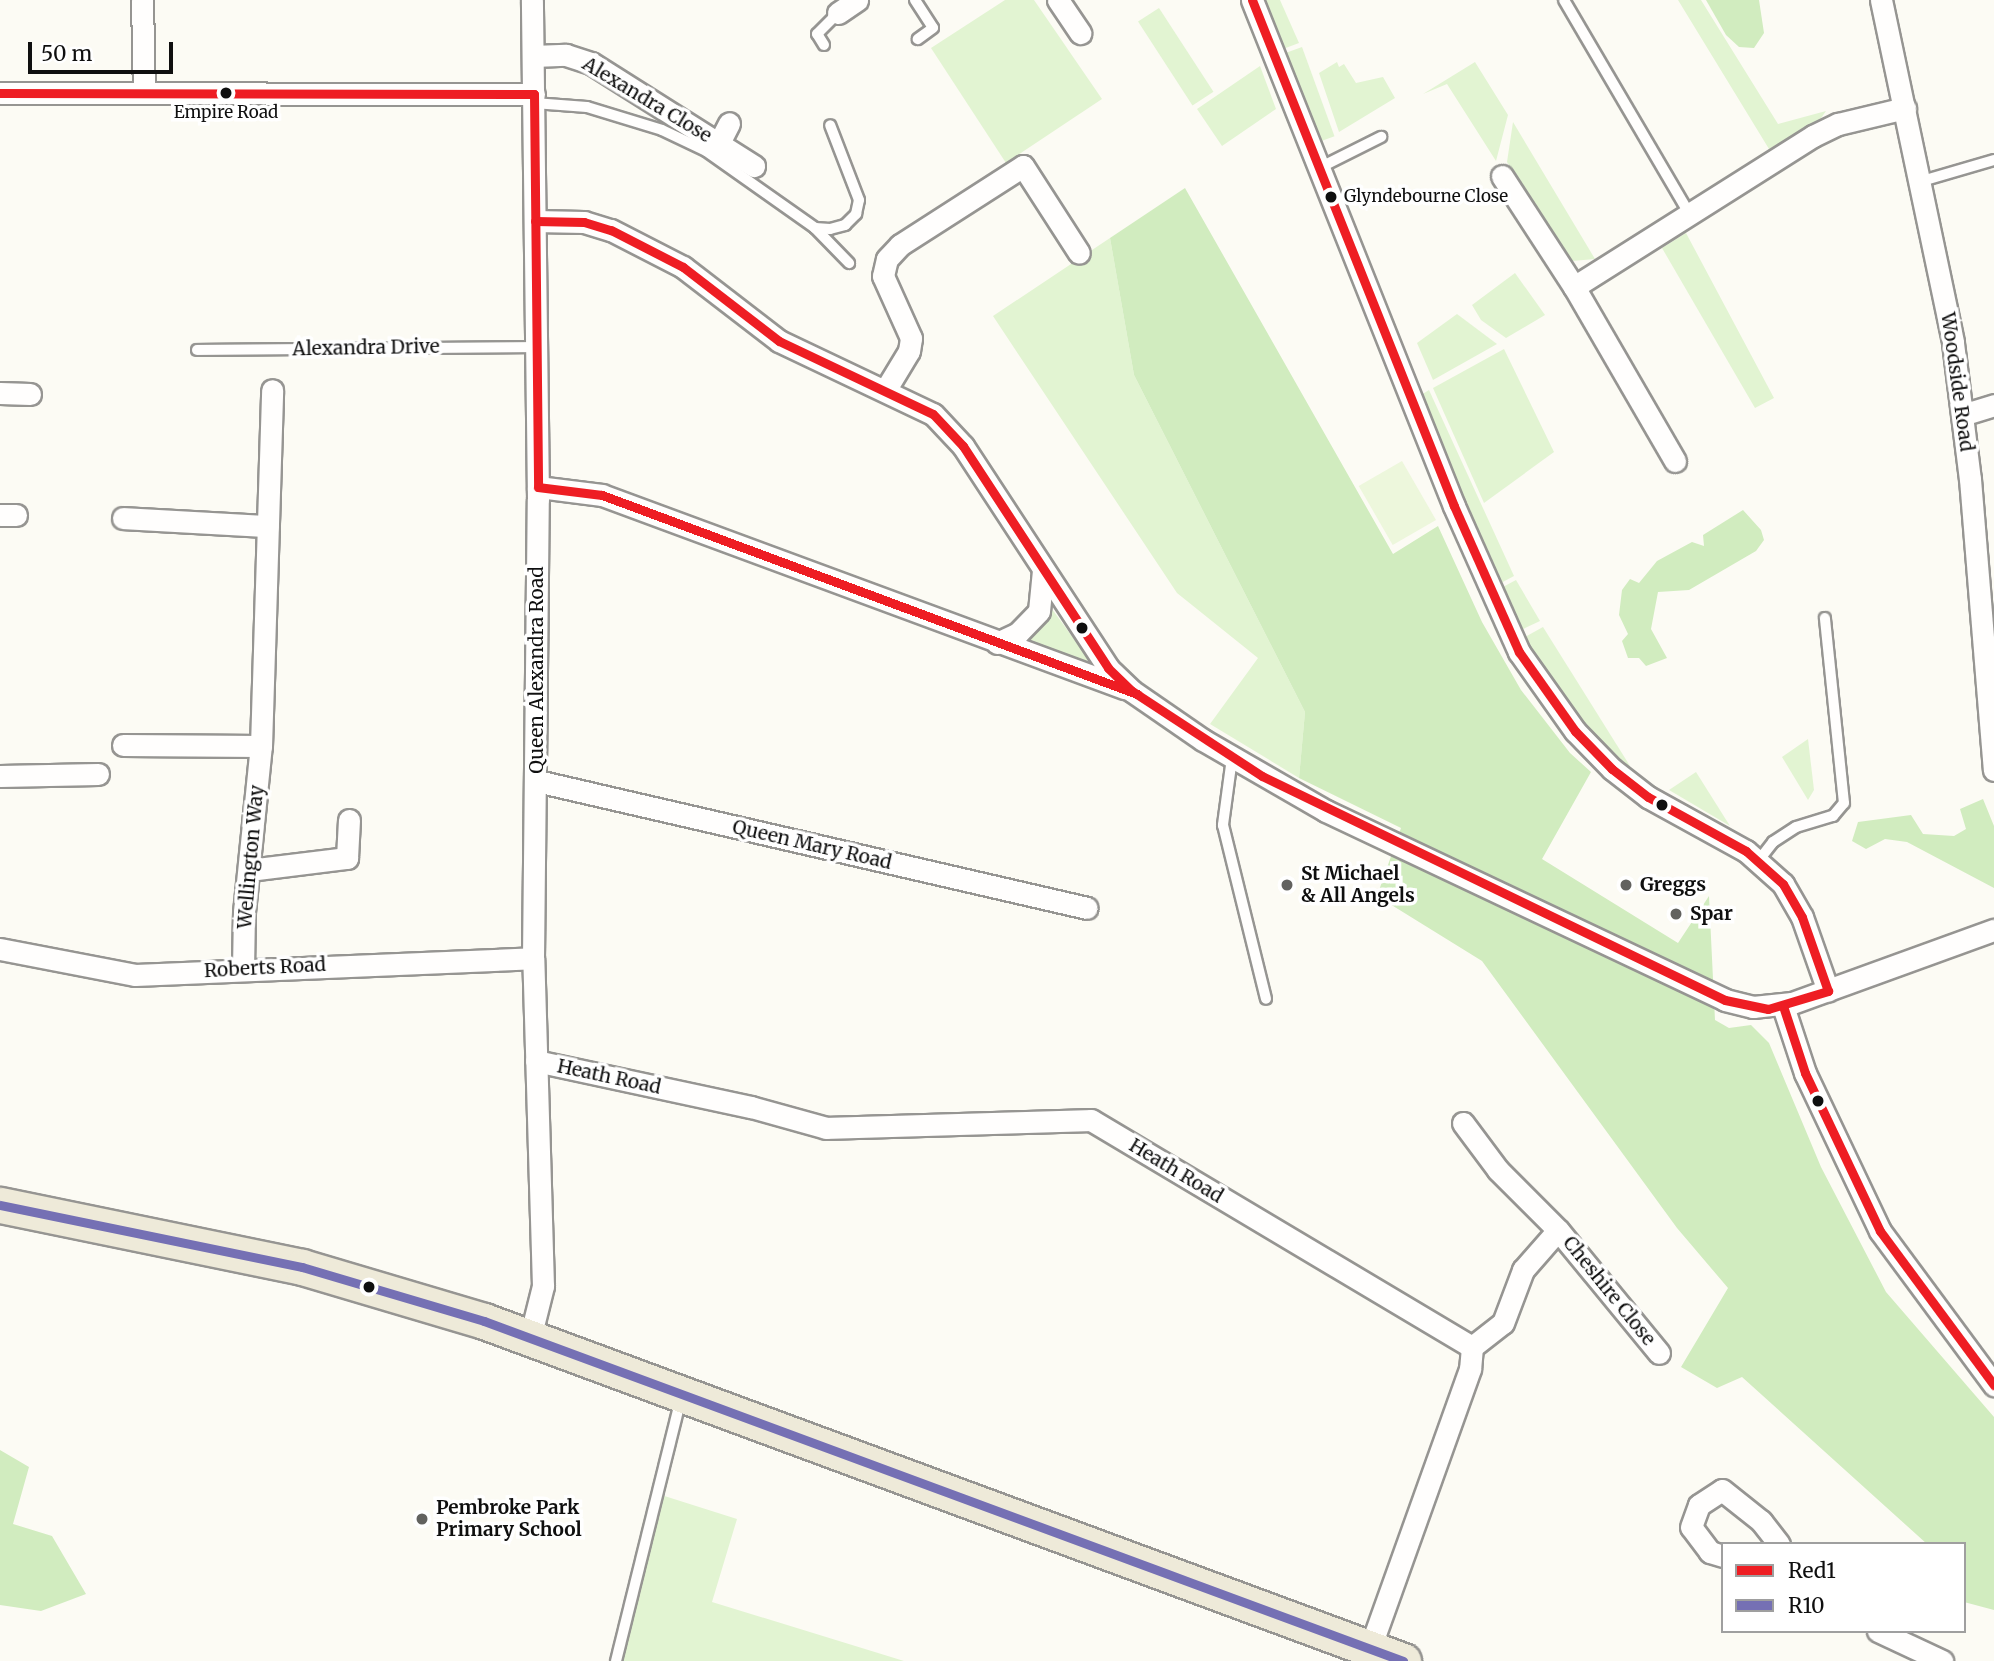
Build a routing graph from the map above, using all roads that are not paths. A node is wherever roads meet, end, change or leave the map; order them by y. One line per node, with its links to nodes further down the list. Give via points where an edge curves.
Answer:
1 (142, 0): 14 (street)
2 (531, 0): 13 (street, Queen Alexandra Road)
3 (857, 0): 9 (street)
4 (915, 0): 11 (lane, via 933,28)
5 (1058, 0): 10 (street)
6 (1252, 0): 24 (street)
7 (1564, 0): 27 (lane)
8 (1881, 0): 17 (street, Woodside Road)
9 (838, 13): 12 (lane, via 817,34)
10 (1080, 33)
11 (918, 39)
12 (824, 44)
13 (533, 56): 16 (street, Queen Alexandra Road); 21 (street, Alexandra Close, via 566,55 591,62)
14 (144, 92): 15 (street); 16 (street)
15 (0, 93)
16 (534, 98): 28 (street, Queen Alexandra Road); 29 (lane, via 587,107 662,130 727,164)
17 (1905, 108): 26 (street, Woodside Road); 27 (street, via 1838,124 1813,136)
18 (729, 122): 21 (street, Alexandra Close)
19 (831, 125): 29 (lane, via 859,200 856,214 845,225)
20 (1381, 137): 24 (lane)
21 (719, 143): 23 (street, Alexandra Close)
22 (1994, 160): 26 (lane)
23 (754, 166)
24 (1317, 169): 58 (street, via 1454,506 1534,677 1575,731 1621,777)
25 (1502, 176): 32 (street)
26 (1922, 181): 40 (street, Woodside Road)
27 (1689, 213): 32 (street)
28 (535, 221): 33 (street, Queen Alexandra Road); 35 (street, via 584,222 611,230 683,268 779,341)
29 (815, 228): 31 (lane)
30 (1079, 253): 35 (street, via 1023,166 900,245 887,259 883,276 911,338 909,351)
31 (849, 262)
32 (1574, 287): 41 (street)
33 (536, 347): 34 (lane, Alexandra Drive); 42 (street, Queen Alexandra Road)
34 (197, 350)
35 (886, 389): 45 (street, via 947,427)
36 (272, 390): 44 (street, Wellington Way, via 261,420)
37 (0, 393): 38 (street)
38 (30, 394)
39 (1994, 405): 40 (street)
40 (1962, 415): 48 (street, Woodside Road)
41 (1675, 461)
42 (538, 487): 47 (street, via 601,495); 56 (street, Queen Alexandra Road)
43 (123, 519): 44 (street)
44 (268, 526): 51 (street, Wellington Way)
45 (1043, 570): 47 (street, via 1039,611 1017,634); 49 (street, via 1108,668)
46 (1825, 618): 58 (lane, via 1844,803 1833,816 1796,827 1773,842)
47 (997, 643): 49 (street)
48 (1988, 669): 53 (street, Woodside Road)
49 (1132, 691): 52 (street)
50 (123, 745): 51 (street)
51 (261, 746): 59 (street, Wellington Way)
52 (1232, 758): 66 (lane, via 1223,825); 67 (street, via 1326,811 1725,1000 1753,1007)
53 (1994, 770)
54 (0, 776): 55 (street)
55 (86, 780)
56 (537, 781): 60 (street, Queen Mary Road); 63 (street, Queen Alexandra Road)
57 (349, 820): 59 (street, via 346,858)
58 (1759, 860): 65 (street, via 1794,901)
59 (249, 870): 64 (street, Wellington Way)
60 (1087, 908)
61 (1994, 930): 65 (street)
62 (0, 949): 64 (street, Roberts Road, via 135,975)
63 (533, 958): 64 (street, Roberts Road); 68 (street, Queen Alexandra Road)
64 (243, 969)
65 (1828, 991): 67 (street)
66 (1266, 999)
67 (1783, 1006): 75 (street, via 1805,1073 1880,1231)
68 (536, 1061): 72 (street, Queen Alexandra Road, via 543,1286); 73 (street, Heath Road, via 751,1107 826,1128 1091,1120)
69 (1463, 1124): 71 (street, Cheshire Close, via 1498,1170)
70 (0, 1205): 72 (main road, via 302,1267)
71 (1558, 1230): 73 (street, Cheshire Close, via 1523,1270 1503,1323); 74 (street, Cheshire Close)
72 (530, 1338): 76 (main road)
73 (1472, 1347): 80 (street, via 1471,1369)
74 (1659, 1353)
75 (1994, 1385)
76 (683, 1393): 80 (main road); 81 (lane)
77 (1777, 1542): 78 (street, via 1761,1521 1722,1490 1699,1505 1690,1527 1710,1552)
78 (1721, 1555)
79 (1882, 1633): 83 (street)
80 (1370, 1648): 82 (main road)
81 (616, 1661)
82 (1403, 1661)
83 (1942, 1661)

